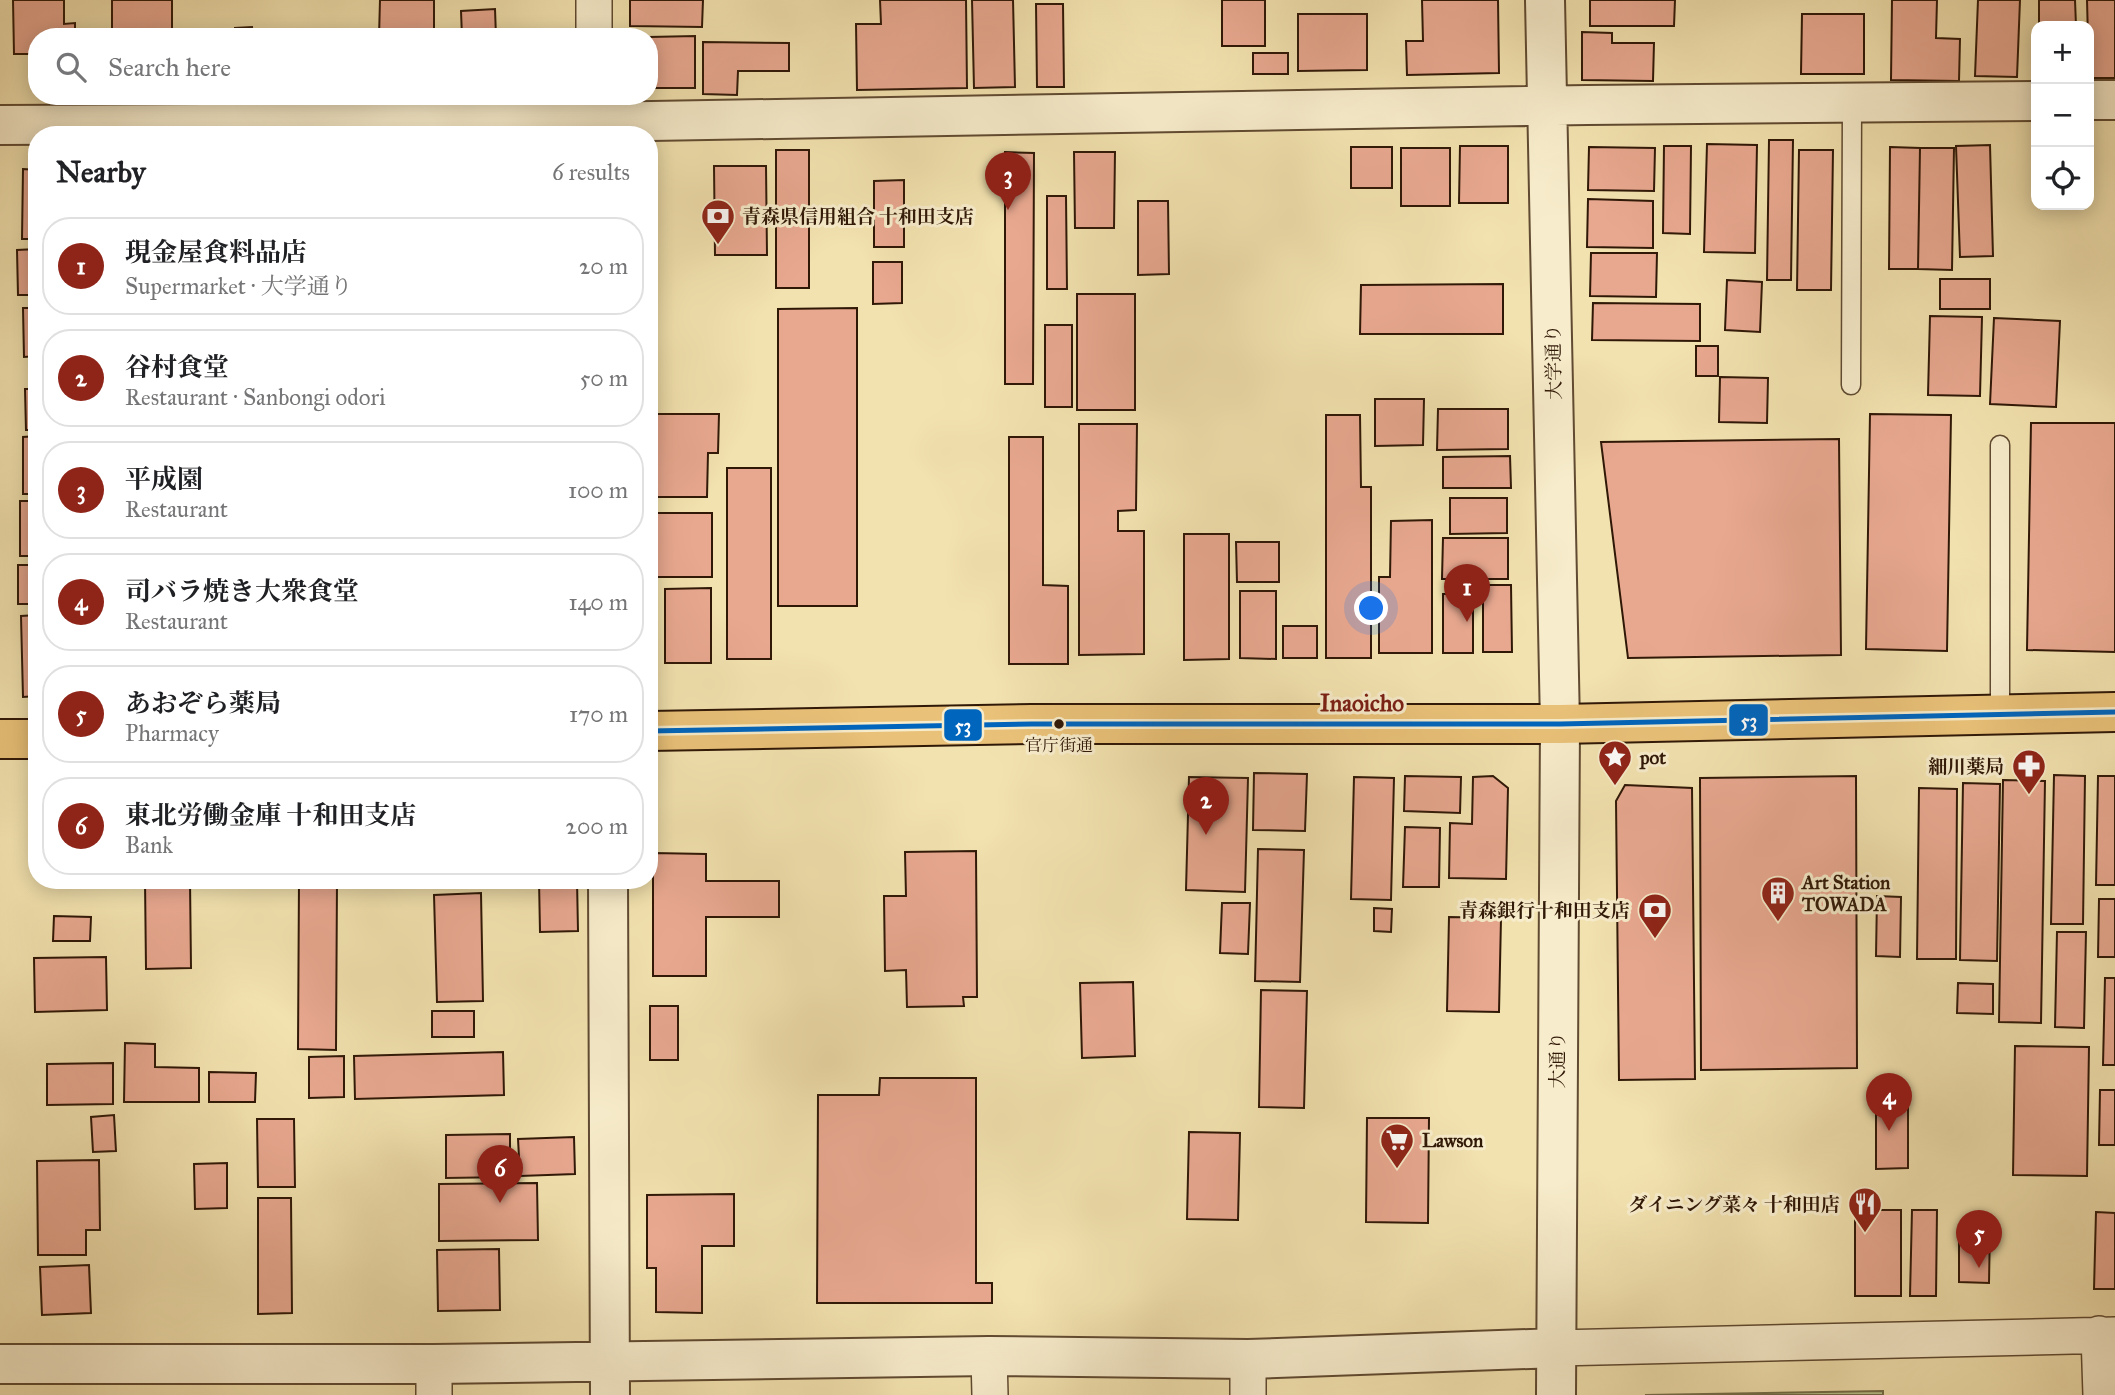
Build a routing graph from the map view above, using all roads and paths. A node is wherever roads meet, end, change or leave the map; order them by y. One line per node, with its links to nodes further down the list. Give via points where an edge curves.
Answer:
1 (594, 0): 3 (street)
2 (1545, 0): 8 (street, 大学通り)
3 (594, 28)
4 (2094, 100): 5 (street)
5 (2115, 100)
6 (2031, 101): 7 (street)
7 (1852, 103): 8 (street); 11 (lane)
8 (1548, 106): 9 (street); 15 (street, 大学通り)
9 (595, 118): 10 (street)
10 (0, 125)
11 (1851, 385)
12 (2000, 445): 14 (lane)
13 (2115, 712): 14 (highway)
14 (2000, 714): 15 (highway)
15 (1560, 724): 16 (highway, via 1032,724); 21 (street, 大通り)
16 (658, 731)
17 (0, 739): 18 (highway)
18 (28, 739)
19 (608, 889): 25 (street)
20 (2107, 1335): 21 (street); 29 (street)
21 (1556, 1348): 24 (street); 28 (street, 大通り)
22 (989, 1356): 24 (street); 25 (street); 27 (street)
23 (0, 1364): 26 (street)
24 (1248, 1377)
25 (610, 1378): 26 (street)
26 (434, 1379)
27 (990, 1395)
28 (1556, 1395)
29 (2101, 1395)

